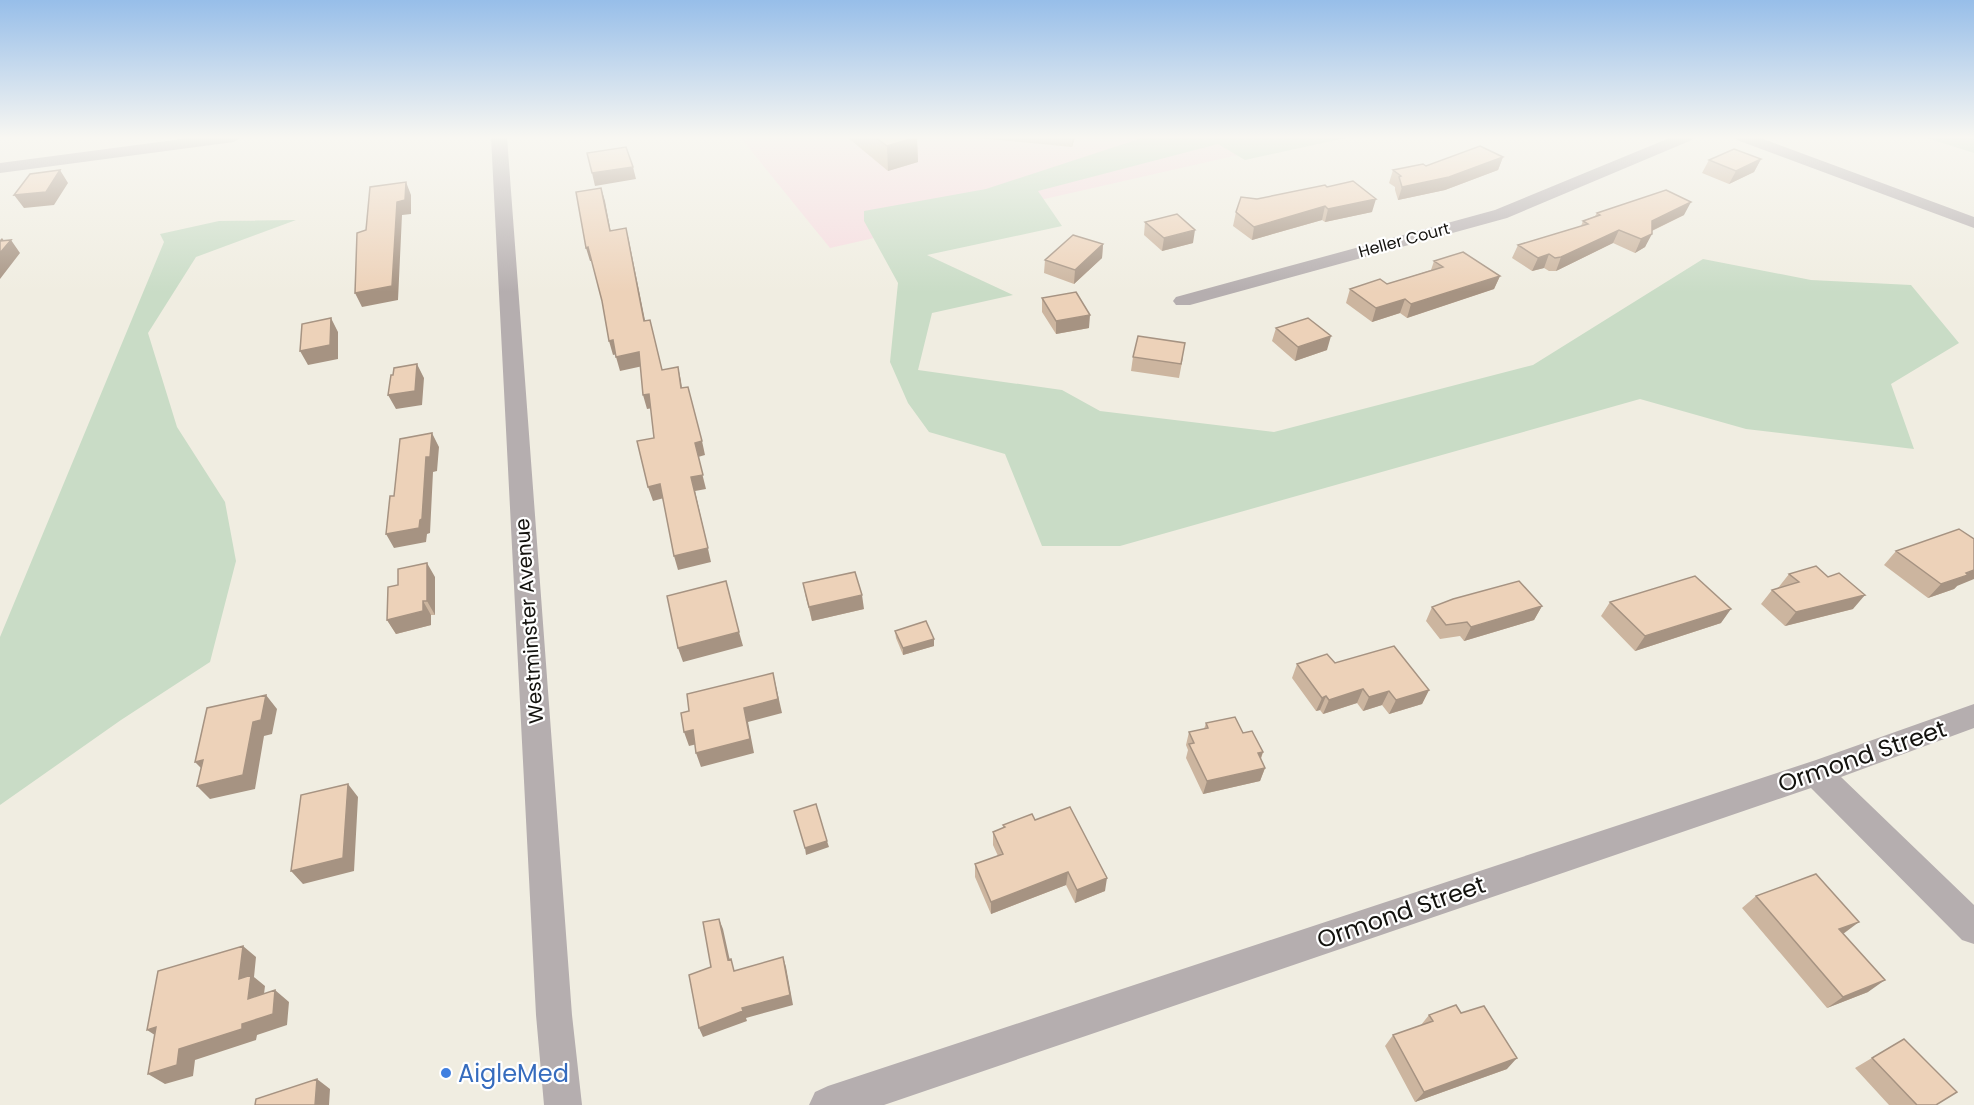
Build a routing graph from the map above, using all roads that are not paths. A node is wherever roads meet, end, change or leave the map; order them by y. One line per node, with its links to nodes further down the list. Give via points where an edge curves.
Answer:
1 (502, 189): 9 (street, Westminster Avenue, via 552,993)
2 (1562, 189): 5 (street, Heller Court, via 1501,214)
3 (1882, 189): 4 (street)
4 (1974, 223)
5 (1183, 301)
6 (1974, 716): 7 (street, Ormond Street)
7 (1816, 773): 8 (street); 10 (street, Ormond Street)
8 (1974, 928)
9 (564, 1105)
10 (828, 1105)

